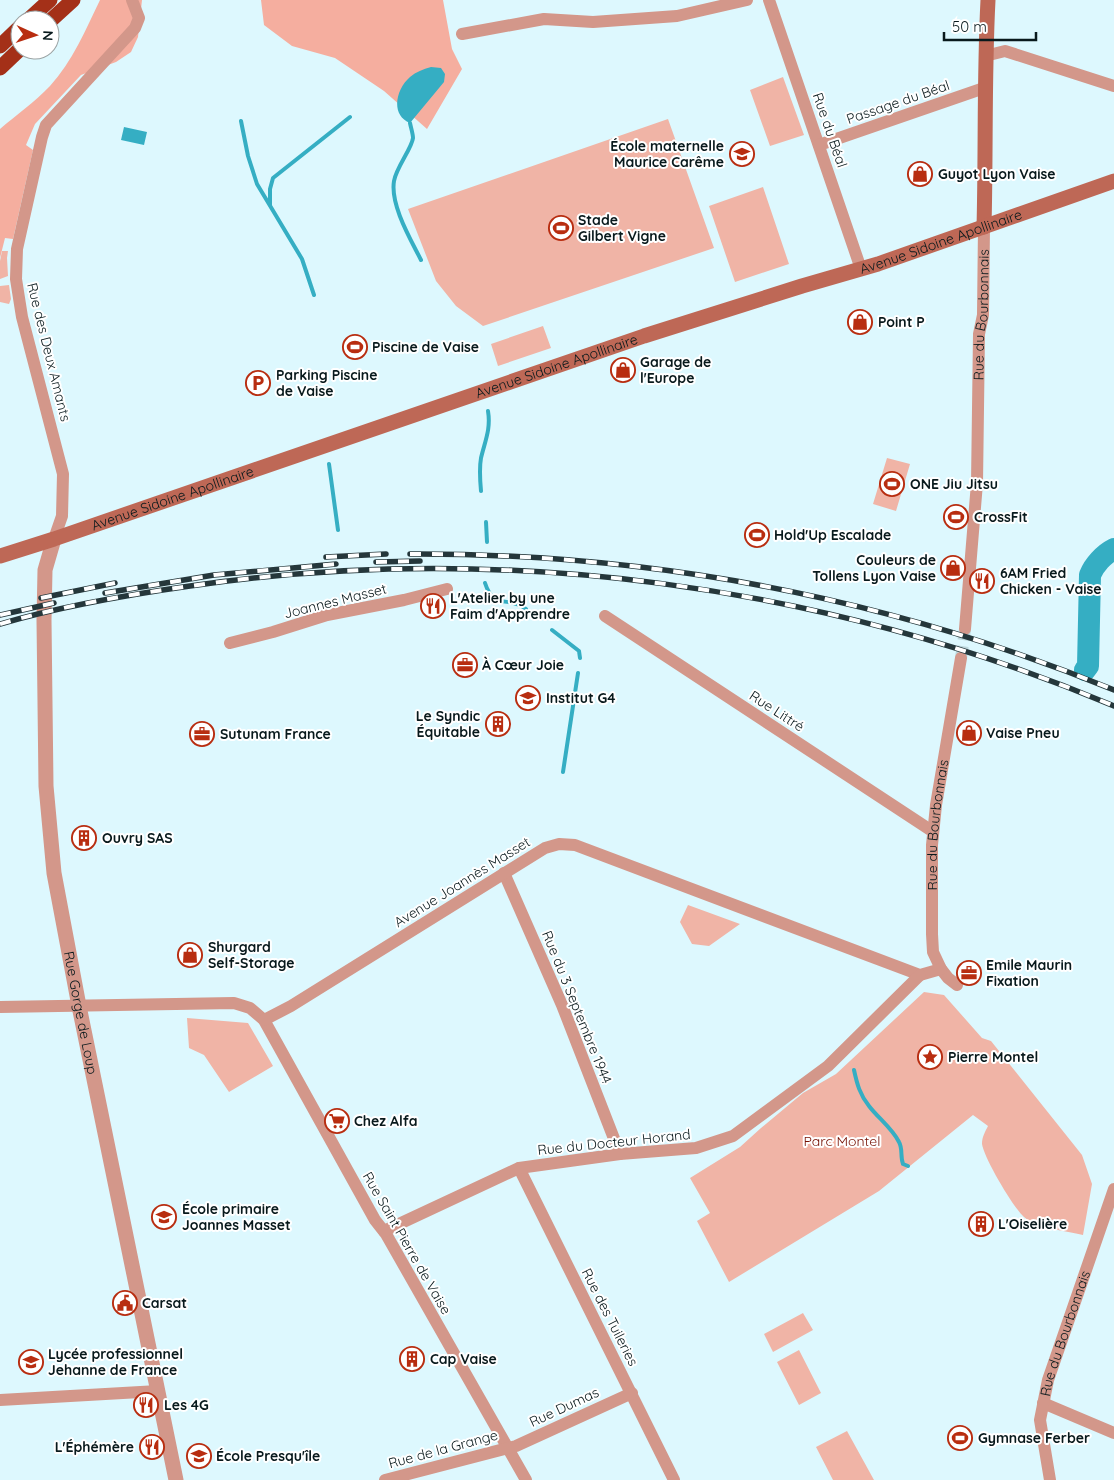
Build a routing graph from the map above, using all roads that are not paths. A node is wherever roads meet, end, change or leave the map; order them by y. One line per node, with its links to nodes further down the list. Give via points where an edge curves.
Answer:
1 (50, 0): 7 (highway)
2 (73, 0): 8 (highway)
3 (132, 0): 21 (street, Rue des Deux Amants, via 139,18 135,28 46,126 17,249 16,279 22,317 63,474 62,516)
4 (747, 0): 9 (street, via 678,16 593,22 544,19)
5 (770, 0): 17 (street, Rue du Béal)
6 (988, 0): 12 (main road, Rue du Bourbonnais)
7 (39, 10)
8 (60, 12)
9 (462, 34)
10 (10, 36): 11 (highway)
11 (0, 46)
12 (985, 56): 15 (street, via 1006,51); 16 (main road, Rue du Bourbonnais)
13 (10, 58): 14 (highway)
14 (0, 68)
15 (1114, 86)
16 (987, 87): 17 (street, Passage du Béal); 19 (main road, Rue du Bourbonnais)
17 (819, 145): 20 (street, Rue du Béal)
18 (1114, 181): 19 (main road, Avenue Sidoine Apollinaire)
19 (984, 227): 20 (main road, Avenue Sidoine Apollinaire); 25 (street, Rue du Bourbonnais, via 977,483)
20 (862, 269): 21 (main road, Avenue Sidoine Apollinaire, via 635,339)
21 (54, 539): 22 (main road, Avenue Sidoine Apollinaire); 33 (street, Rue Gorge de Loup, via 45,570 46,786 54,873)
22 (0, 556)
23 (447, 589): 26 (street, Joannes Masset, via 327,615)
24 (605, 616): 28 (street, Rue Littré)
25 (965, 629)
26 (230, 643)
27 (961, 658): 28 (street, Rue du Bourbonnais)
28 (932, 831): 30 (street, Rue du Bourbonnais, via 932,934 934,952)
29 (504, 873): 31 (street, Avenue Joannès Masset, via 545,848 559,844 575,845); 35 (street, Avenue Joannès Masset); 36 (street, Rue du 3 Septembre 1944, via 562,1005)
30 (941, 969): 31 (street); 32 (street, Rue du Bourbonnais)
31 (920, 975): 36 (street, Rue du Docteur Horand, via 828,1066 733,1136 696,1148)
32 (957, 985)
33 (78, 1006): 34 (street); 35 (street, via 234,1003 250,1008); 40 (street, Rue Gorge de Loup)
34 (0, 1007)
35 (264, 1020): 39 (street, Rue Saint Pierre de Vaise)
36 (620, 1154): 37 (street, Rue du Docteur Horand)
37 (519, 1168): 39 (street, Rue du Docteur Horand); 41 (street, Rue des Tuileries)
38 (1114, 1189): 43 (street, Rue du Bourbonnais)
39 (384, 1230): 45 (street, Rue Saint Pierre de Vaise)
40 (158, 1391): 42 (street); 46 (street, Rue Gorge de Loup)
41 (632, 1393): 45 (street, Rue Dumas); 49 (street, Rue des Tuileries)
42 (0, 1400)
43 (1043, 1403): 44 (street); 50 (street, Rue du Bourbonnais, via 1040,1420)
44 (1114, 1433)
45 (508, 1448): 47 (street, Rue de la Grange); 48 (street, Rue Saint Pierre de Vaise)
46 (176, 1480)
47 (385, 1480)
48 (526, 1480)
49 (674, 1480)
50 (1050, 1480)

